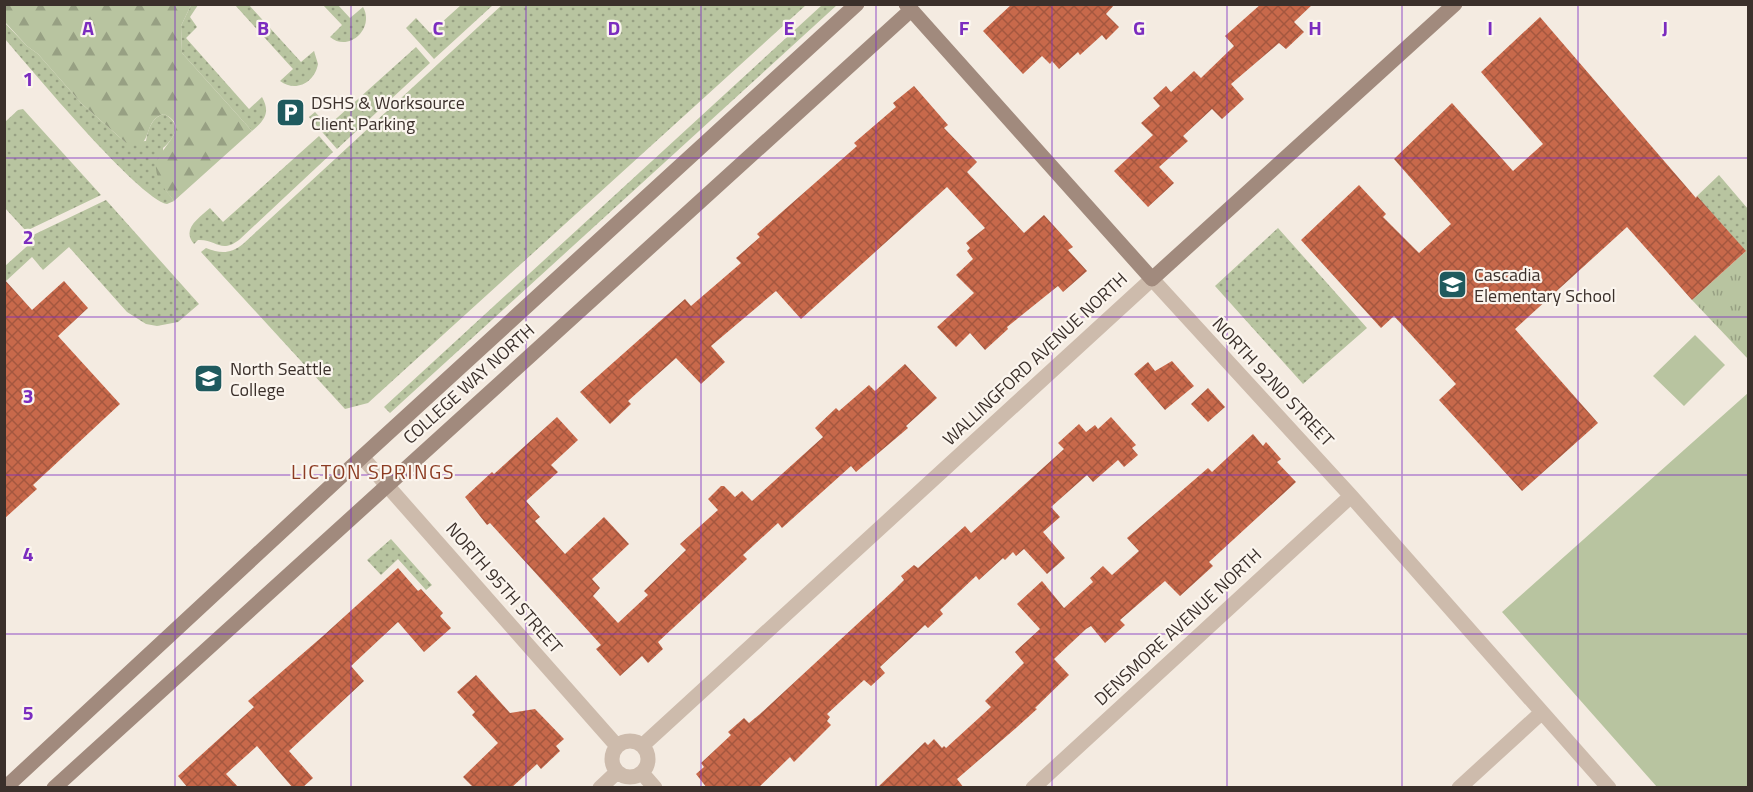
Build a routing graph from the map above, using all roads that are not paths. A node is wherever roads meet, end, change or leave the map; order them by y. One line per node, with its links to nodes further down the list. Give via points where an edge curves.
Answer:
1 (857, 4): 5 (street, COLLEGE WAY NORTH)
2 (1455, 4): 4 (street, WALLINGFORD AVENUE NORTH)
3 (909, 7): 4 (street, NORTH 92ND STREET); 6 (street, COLLEGE WAY NORTH)
4 (1152, 279): 7 (street, NORTH 92ND STREET); 9 (street, WALLINGFORD AVENUE NORTH)
5 (362, 457): 6 (street, NORTH 95TH STREET); 13 (street, COLLEGE WAY NORTH)
6 (387, 485): 10 (street, NORTH 95TH STREET); 14 (street, COLLEGE WAY NORTH)
7 (1351, 496): 8 (street, NORTH 92ND STREET); 17 (street, DENSMORE AVENUE NORTH)
8 (1541, 713): 18 (street); 19 (street, NORTH 92ND STREET)
9 (644, 745): 10 (street, via 632,740); 12 (street, via 649,760)
10 (617, 746): 11 (street, via 612,760)
11 (617, 772): 12 (street, via 629,777); 15 (street)
12 (642, 773): 16 (street)
13 (5, 788)
14 (54, 788)
15 (600, 788)
16 (655, 788)
17 (1033, 788)
18 (1459, 788)
19 (1609, 788)

